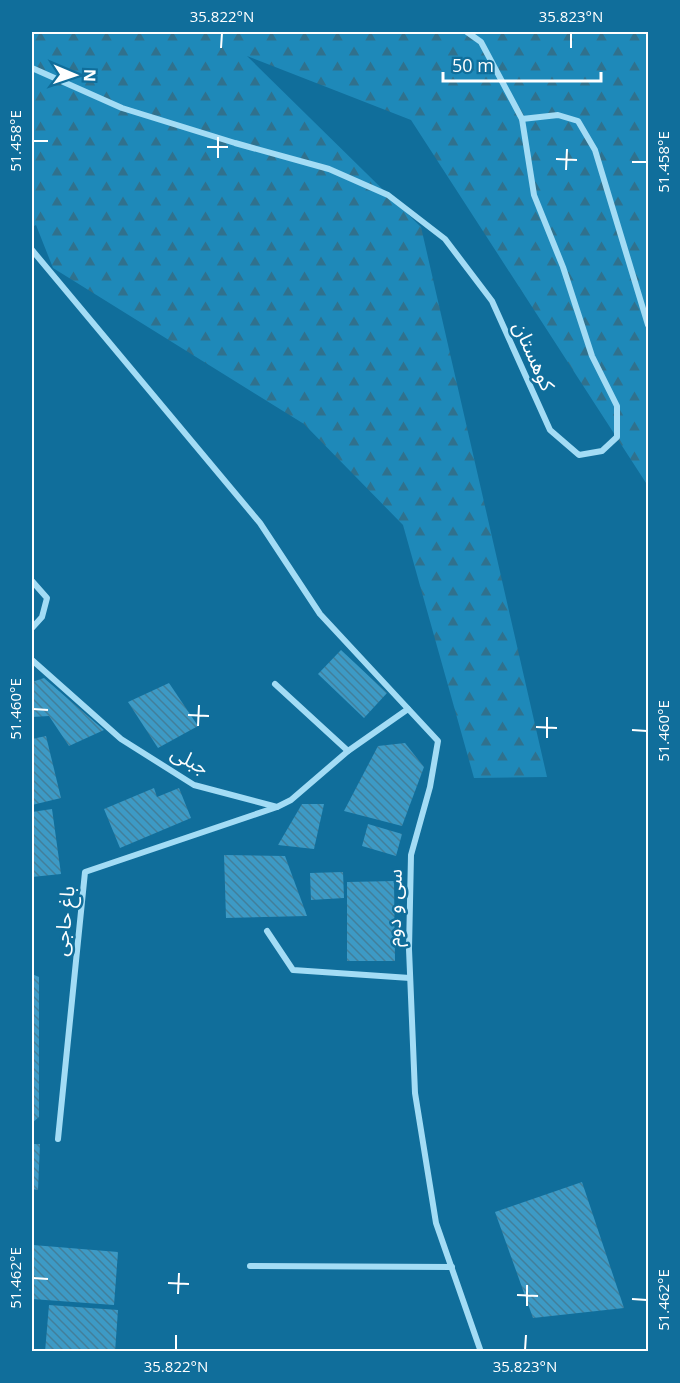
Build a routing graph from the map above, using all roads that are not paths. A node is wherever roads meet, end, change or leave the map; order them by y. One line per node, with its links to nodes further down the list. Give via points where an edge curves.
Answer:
1 (467, 32): 3 (street, کوهستان, via 481,42)
2 (32, 68): 3 (street, کوهستان, via 122,108 329,169 388,195 445,239 492,301 550,430 579,455 602,451 617,437 617,406 592,356 534,195)
3 (522, 119): 5 (street, via 558,115 578,121 595,150)
4 (32, 250): 10 (street, سی و دوم, via 260,523 320,614)
5 (648, 325)
6 (32, 581): 7 (street, via 46,598 42,617)
7 (32, 628)
8 (32, 660): 12 (street, جبلی, via 121,740 194,785)
9 (275, 684): 11 (street)
10 (408, 709): 11 (street); 14 (street, سی و دوم, via 438,741 411,855)
11 (348, 751): 12 (street, via 291,800)
12 (277, 807): 15 (street, باغ حاجی, via 86,872)
13 (267, 931): 14 (street, via 293,970)
14 (410, 978): 17 (street, سی و دوم, via 415,1093 436,1223)
15 (58, 1138)
16 (250, 1266): 17 (street)
17 (452, 1268): 18 (street, سی و دوم)
18 (481, 1352)

